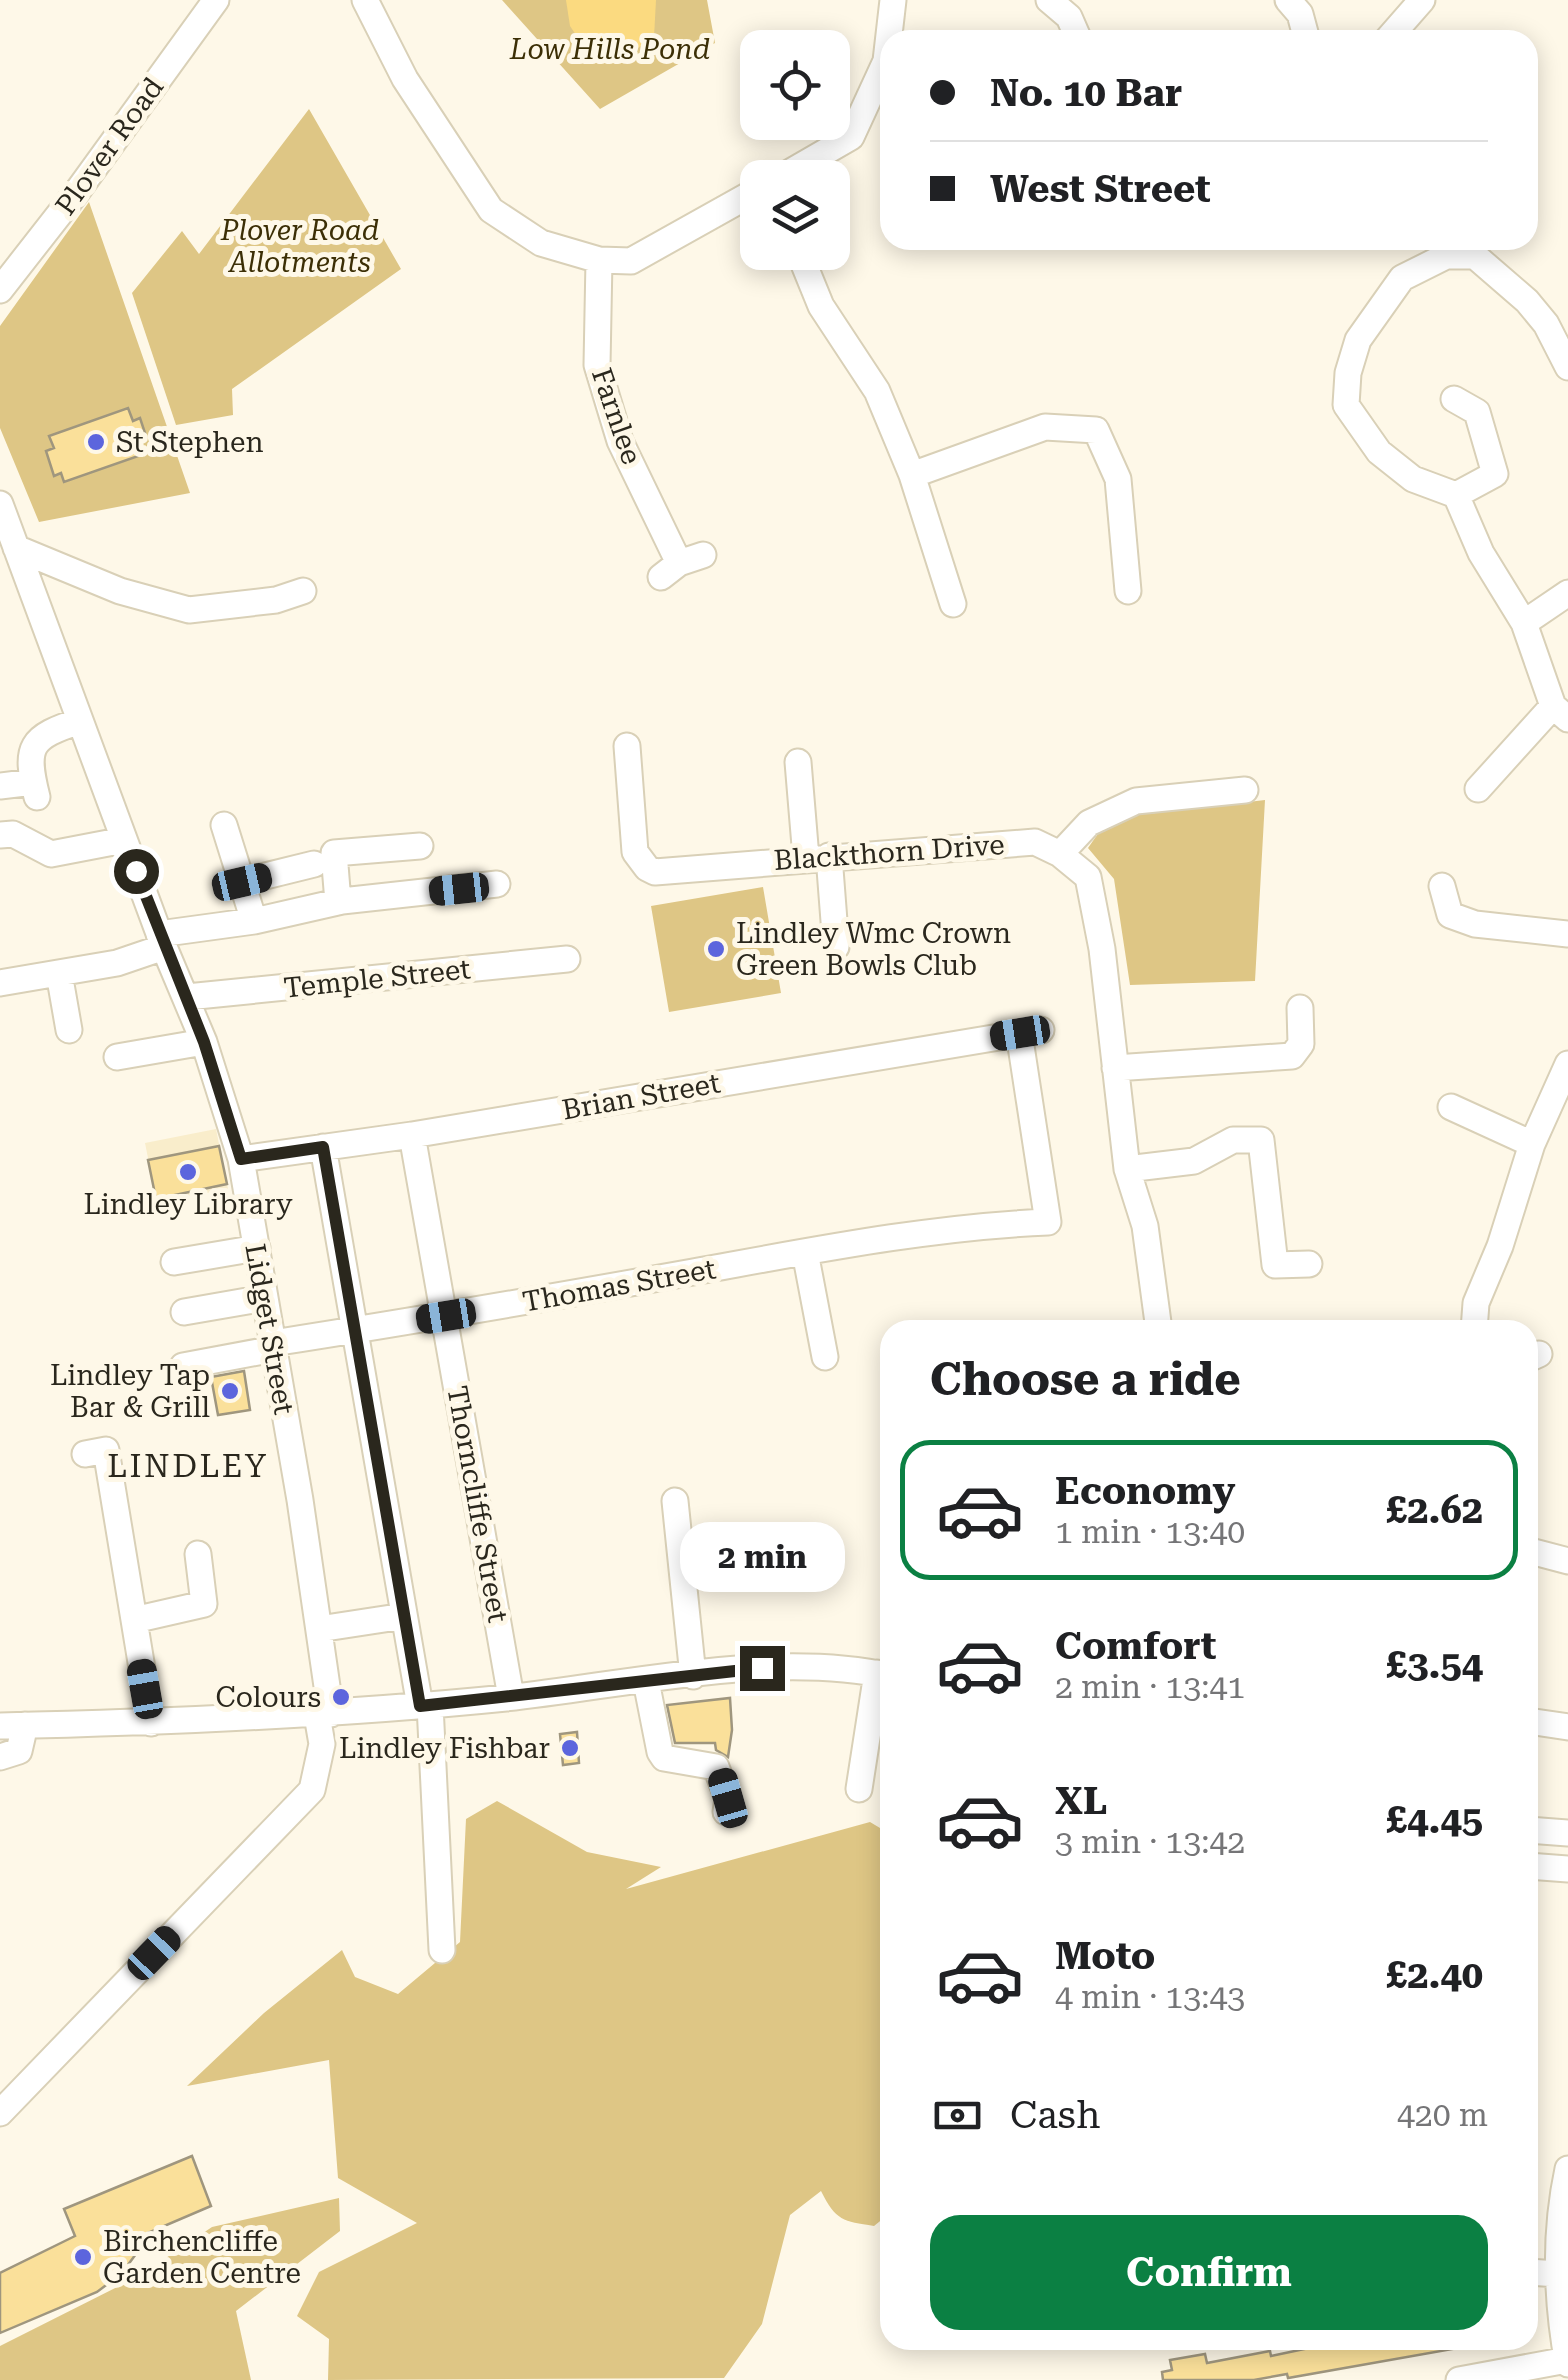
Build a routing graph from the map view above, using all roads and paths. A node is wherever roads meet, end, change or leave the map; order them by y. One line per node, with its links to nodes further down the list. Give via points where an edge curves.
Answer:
1 (216, 0): 16 (street, Plover Road)
2 (366, 0): 14 (street, via 404,79 491,210 542,243)
3 (893, 0): 7 (street)
4 (1050, 0): 8 (street)
5 (1288, 0): 9 (street)
6 (1422, 0): 10 (street)
7 (890, 30)
8 (1075, 30)
9 (1304, 30)
10 (1396, 30)
11 (880, 75): 12 (street, via 852,137)
12 (812, 160)
13 (740, 200): 14 (street, via 631,261)
14 (599, 260): 23 (street, Farnlee, via 597,365 620,441)
15 (806, 270): 19 (street, via 821,306 878,390)
16 (0, 290)
17 (1568, 366): 20 (street, via 1546,324 1474,256 1446,256 1402,278 1358,340 1346,405 1379,452 1414,478)
18 (1454, 399): 20 (street, via 1477,412 1495,474)
19 (912, 475): 24 (street, via 1044,427 1096,430 1118,478); 27 (street)
20 (1456, 495): 28 (street, via 1481,553)
21 (0, 504): 22 (street, Lidget Street)
22 (16, 548): 25 (street, via 120,591 189,610); 30 (street, Lidget Street)
23 (681, 565)
24 (1128, 590)
25 (304, 591)
26 (1568, 594): 28 (street)
27 (953, 604)
28 (1524, 623): 29 (street)
29 (1561, 712): 34 (street)
30 (80, 721): 33 (street, via 34,745 29,764 35,790); 38 (street, Lidget Street)
31 (627, 746): 41 (street, Blackthorn Drive, via 635,852 647,868 666,873)
32 (798, 762): 41 (street)
33 (0, 786)
34 (1478, 789)
35 (1245, 790): 40 (street, via 1136,801 1088,824)
36 (224, 825): 43 (street)
37 (0, 835): 38 (street, via 13,834 51,854)
38 (124, 840): 49 (street, Lidget Street)
39 (420, 846): 46 (street, via 334,853)
40 (1060, 854): 41 (street, Blackthorn Drive, via 1035,842); 60 (street, via 1088,877)
41 (818, 857): 50 (street)
42 (314, 864): 43 (street)
43 (242, 882): 47 (street)
44 (498, 884): 46 (street)
45 (1442, 886): 48 (street, via 1450,916)
46 (338, 902): 47 (street)
47 (254, 921): 49 (street)
48 (1568, 934)
49 (161, 940): 52 (street, via 117,964); 54 (street, Lidget Street)
50 (836, 947)
51 (567, 959): 54 (street, Temple Street)
52 (59, 973): 53 (street); 56 (street)
53 (0, 983)
54 (187, 997): 57 (street, Lidget Street)
55 (1300, 1008): 60 (street, via 1301,1044 1292,1056)
56 (69, 1030)
57 (204, 1042): 58 (street); 65 (street, Lidget Street)
58 (117, 1056)
59 (1568, 1064): 63 (street)
60 (1116, 1068): 66 (street)
61 (1451, 1107): 63 (street)
62 (412, 1135): 64 (street, Brian Street); 67 (street, Brian Street, via 1030,1032 1048,1222); 74 (street, Thorncliffe Street)
63 (1532, 1144): 76 (street)
64 (323, 1147): 65 (street, Brian Street); 77 (street)
65 (241, 1159): 68 (street, Lidget Street)
66 (1127, 1169): 71 (street, via 1194,1161 1233,1140 1261,1140 1275,1265); 75 (street, via 1144,1226)
67 (1026, 1223): 69 (street, Thomas Street)
68 (256, 1248): 70 (street); 72 (street, Lidget Street)
69 (804, 1252): 74 (street, Thomas Street); 79 (street)
70 (174, 1262)
71 (1309, 1264)
72 (265, 1298): 73 (street); 78 (street, Lidget Street)
73 (184, 1312)
74 (446, 1316): 77 (street, Thomas Street); 93 (street, Thorncliffe Street)
75 (1158, 1320)
76 (1475, 1320)
77 (355, 1330): 78 (street, Thomas Street); 86 (street)
78 (273, 1346): 80 (street, Thomas Street); 88 (street, Lidget Street)
79 (824, 1358)
80 (183, 1366)
81 (86, 1454): 87 (street, via 106,1450)
82 (675, 1501): 90 (street)
83 (1538, 1553): 85 (street)
84 (198, 1554): 87 (street, via 204,1604)
85 (1568, 1561)
86 (404, 1616): 88 (street); 94 (street)
87 (134, 1620): 97 (street)
88 (319, 1628): 95 (street, Lidget Street)
89 (880, 1674): 90 (street, via 762,1668)
90 (693, 1676): 91 (street)
91 (646, 1681): 93 (street); 102 (street, via 660,1752 716,1767)
92 (880, 1694): 101 (street)
93 (512, 1697): 94 (street)
94 (425, 1705): 95 (street); 107 (street)
95 (324, 1715): 97 (street); 108 (street, Lidget Street, via 312,1790)
96 (1538, 1722): 99 (street)
97 (150, 1723): 98 (street)
98 (12, 1726): 100 (street, via 19,1751)
99 (1568, 1727)
100 (0, 1757)
101 (860, 1789)
102 (726, 1812)
103 (1538, 1831): 104 (street)
104 (1568, 1833)
105 (1538, 1867): 106 (street)
106 (1568, 1869)
107 (442, 1950)
108 (0, 2113)
109 (1568, 2169): 111 (street)
110 (1538, 2273): 111 (street)
111 (1558, 2274): 112 (street)
112 (1568, 2362): 113 (street)
113 (1460, 2380)

